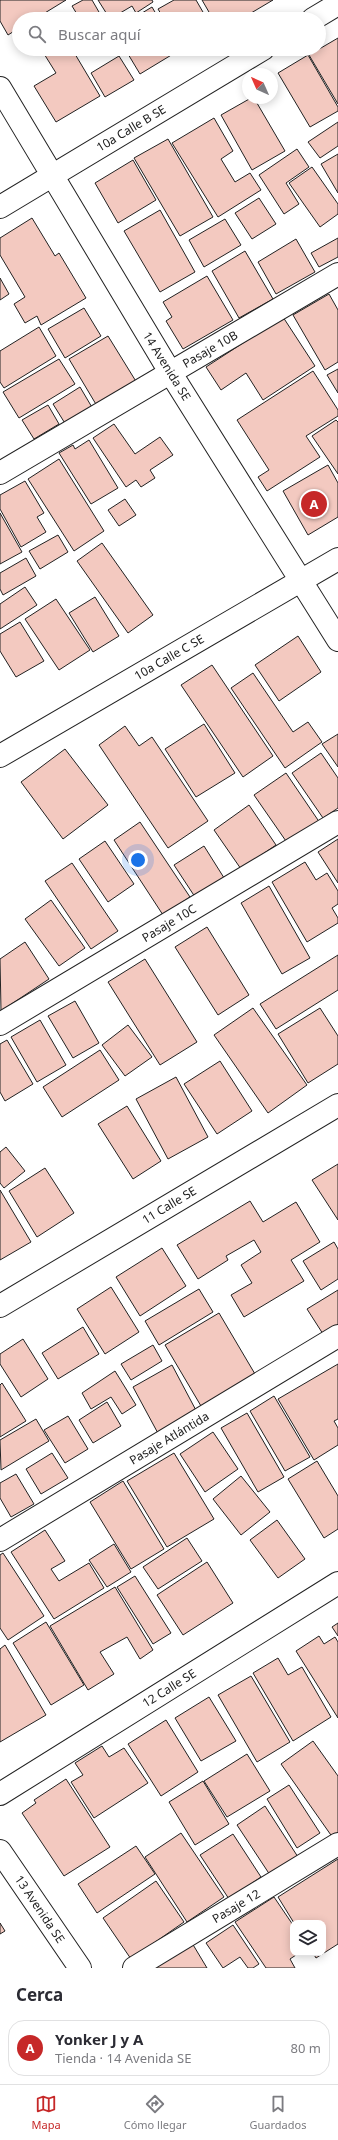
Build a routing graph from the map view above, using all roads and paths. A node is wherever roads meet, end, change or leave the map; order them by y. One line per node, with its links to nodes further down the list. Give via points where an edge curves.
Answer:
1 (338, 4): 2 (street)
2 (325, 12)
3 (251, 56): 5 (street, 10a Calle B SE)
4 (0, 88): 5 (street, 14 Avenida SE)
5 (52, 175): 6 (street, 10a Calle B SE); 8 (street, 14 Avenida SE)
6 (0, 206)
7 (338, 274): 8 (street, Pasaje 10B)
8 (170, 372): 9 (street, Pasaje 10B); 11 (street, 14 Avenida SE)
9 (0, 473)
10 (338, 559): 11 (street, 10a Calle C SE)
11 (301, 580): 12 (street, 14 Avenida SE); 13 (street, 10a Calle C SE)
12 (338, 640)
13 (0, 756)
14 (338, 822): 15 (street, Pasaje 10C)
15 (0, 1024)
16 (338, 1105): 17 (street, 11 Calle SE)
17 (0, 1306)
18 (338, 1336): 19 (street, Pasaje Atlántida)
19 (0, 1540)
20 (338, 1583): 21 (street, 12 Calle SE)
21 (0, 1794)
22 (338, 1844): 25 (street, Pasaje 12)
23 (0, 1851): 24 (street, 13 Avenida SE)
24 (80, 1968)
25 (134, 1968)

